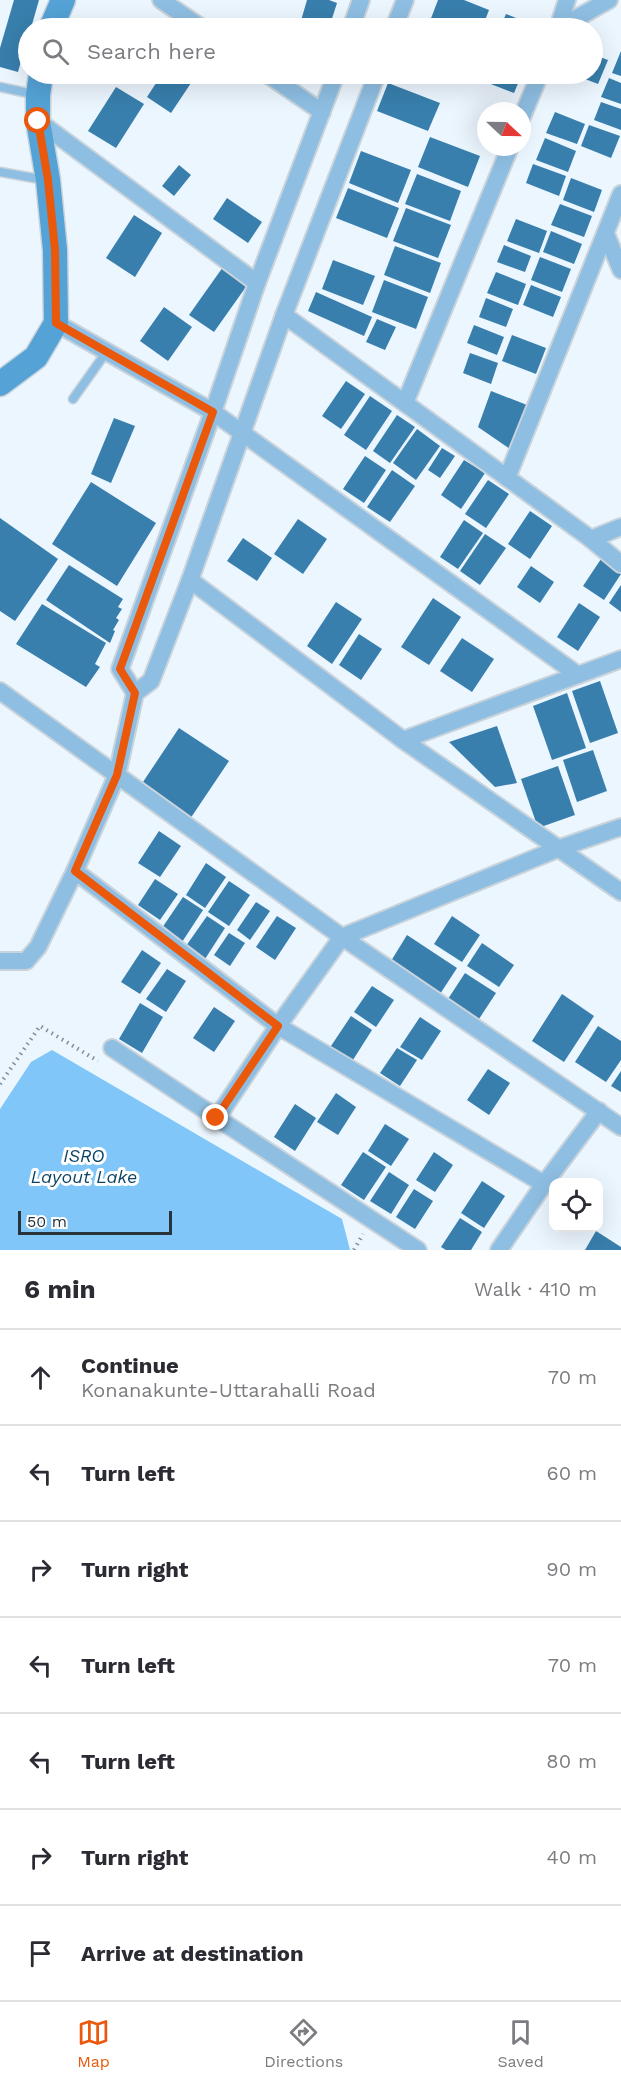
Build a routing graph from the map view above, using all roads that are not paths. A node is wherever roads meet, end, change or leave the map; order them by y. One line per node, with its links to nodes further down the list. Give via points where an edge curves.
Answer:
1 (63, 0): 7 (main road)
2 (161, 0): 8 (street)
3 (361, 0): 9 (street)
4 (405, 0): 10 (street)
5 (567, 0): 11 (street)
6 (609, 0): 12 (street)
7 (55, 18)
8 (187, 18)
9 (355, 18)
10 (398, 18)
11 (562, 18)
12 (577, 18)
13 (39, 84): 18 (lane); 21 (main road)
14 (281, 84): 20 (street)
15 (332, 84): 20 (street)
16 (373, 84): 29 (street)
17 (536, 84): 19 (street)
18 (0, 87)
19 (528, 102)
20 (322, 112): 28 (street)
21 (38, 121): 24 (main road); 28 (street)
22 (506, 156): 34 (street)
23 (0, 172): 24 (lane)
24 (48, 180): 30 (main road, via 55,250)
25 (621, 194): 26 (street)
26 (606, 234): 27 (street); 37 (street)
27 (621, 270)
28 (257, 284): 35 (street)
29 (284, 315): 34 (street); 36 (street)
30 (56, 323): 31 (street); 32 (main road, via 36,357)
31 (107, 351): 33 (lane); 35 (street)
32 (0, 384)
33 (73, 399)
34 (405, 404): 37 (street)
35 (213, 412): 36 (street); 45 (street, via 120,669)
36 (242, 432): 41 (street); 43 (street)
37 (507, 478): 39 (street)
38 (621, 527): 39 (street)
39 (591, 539): 40 (street)
40 (621, 564)
41 (190, 580): 45 (street, via 151,681); 46 (street)
42 (621, 659): 43 (street)
43 (578, 675): 46 (street)
44 (0, 691): 47 (street)
45 (135, 693): 47 (street)
46 (404, 740): 49 (street)
47 (117, 775): 50 (street); 52 (street)
48 (621, 827): 49 (street)
49 (560, 848): 51 (street); 52 (street)
50 (75, 871): 53 (street, via 38,947 26,961); 54 (street)
51 (621, 892)
52 (342, 937): 54 (street); 56 (street)
53 (0, 961)
54 (278, 1026): 57 (street); 59 (street)
55 (112, 1048): 57 (street)
56 (599, 1111): 58 (street); 59 (street)
57 (216, 1118): 60 (street)
58 (621, 1127)
59 (544, 1184): 61 (street)
60 (418, 1250)
61 (499, 1250)

